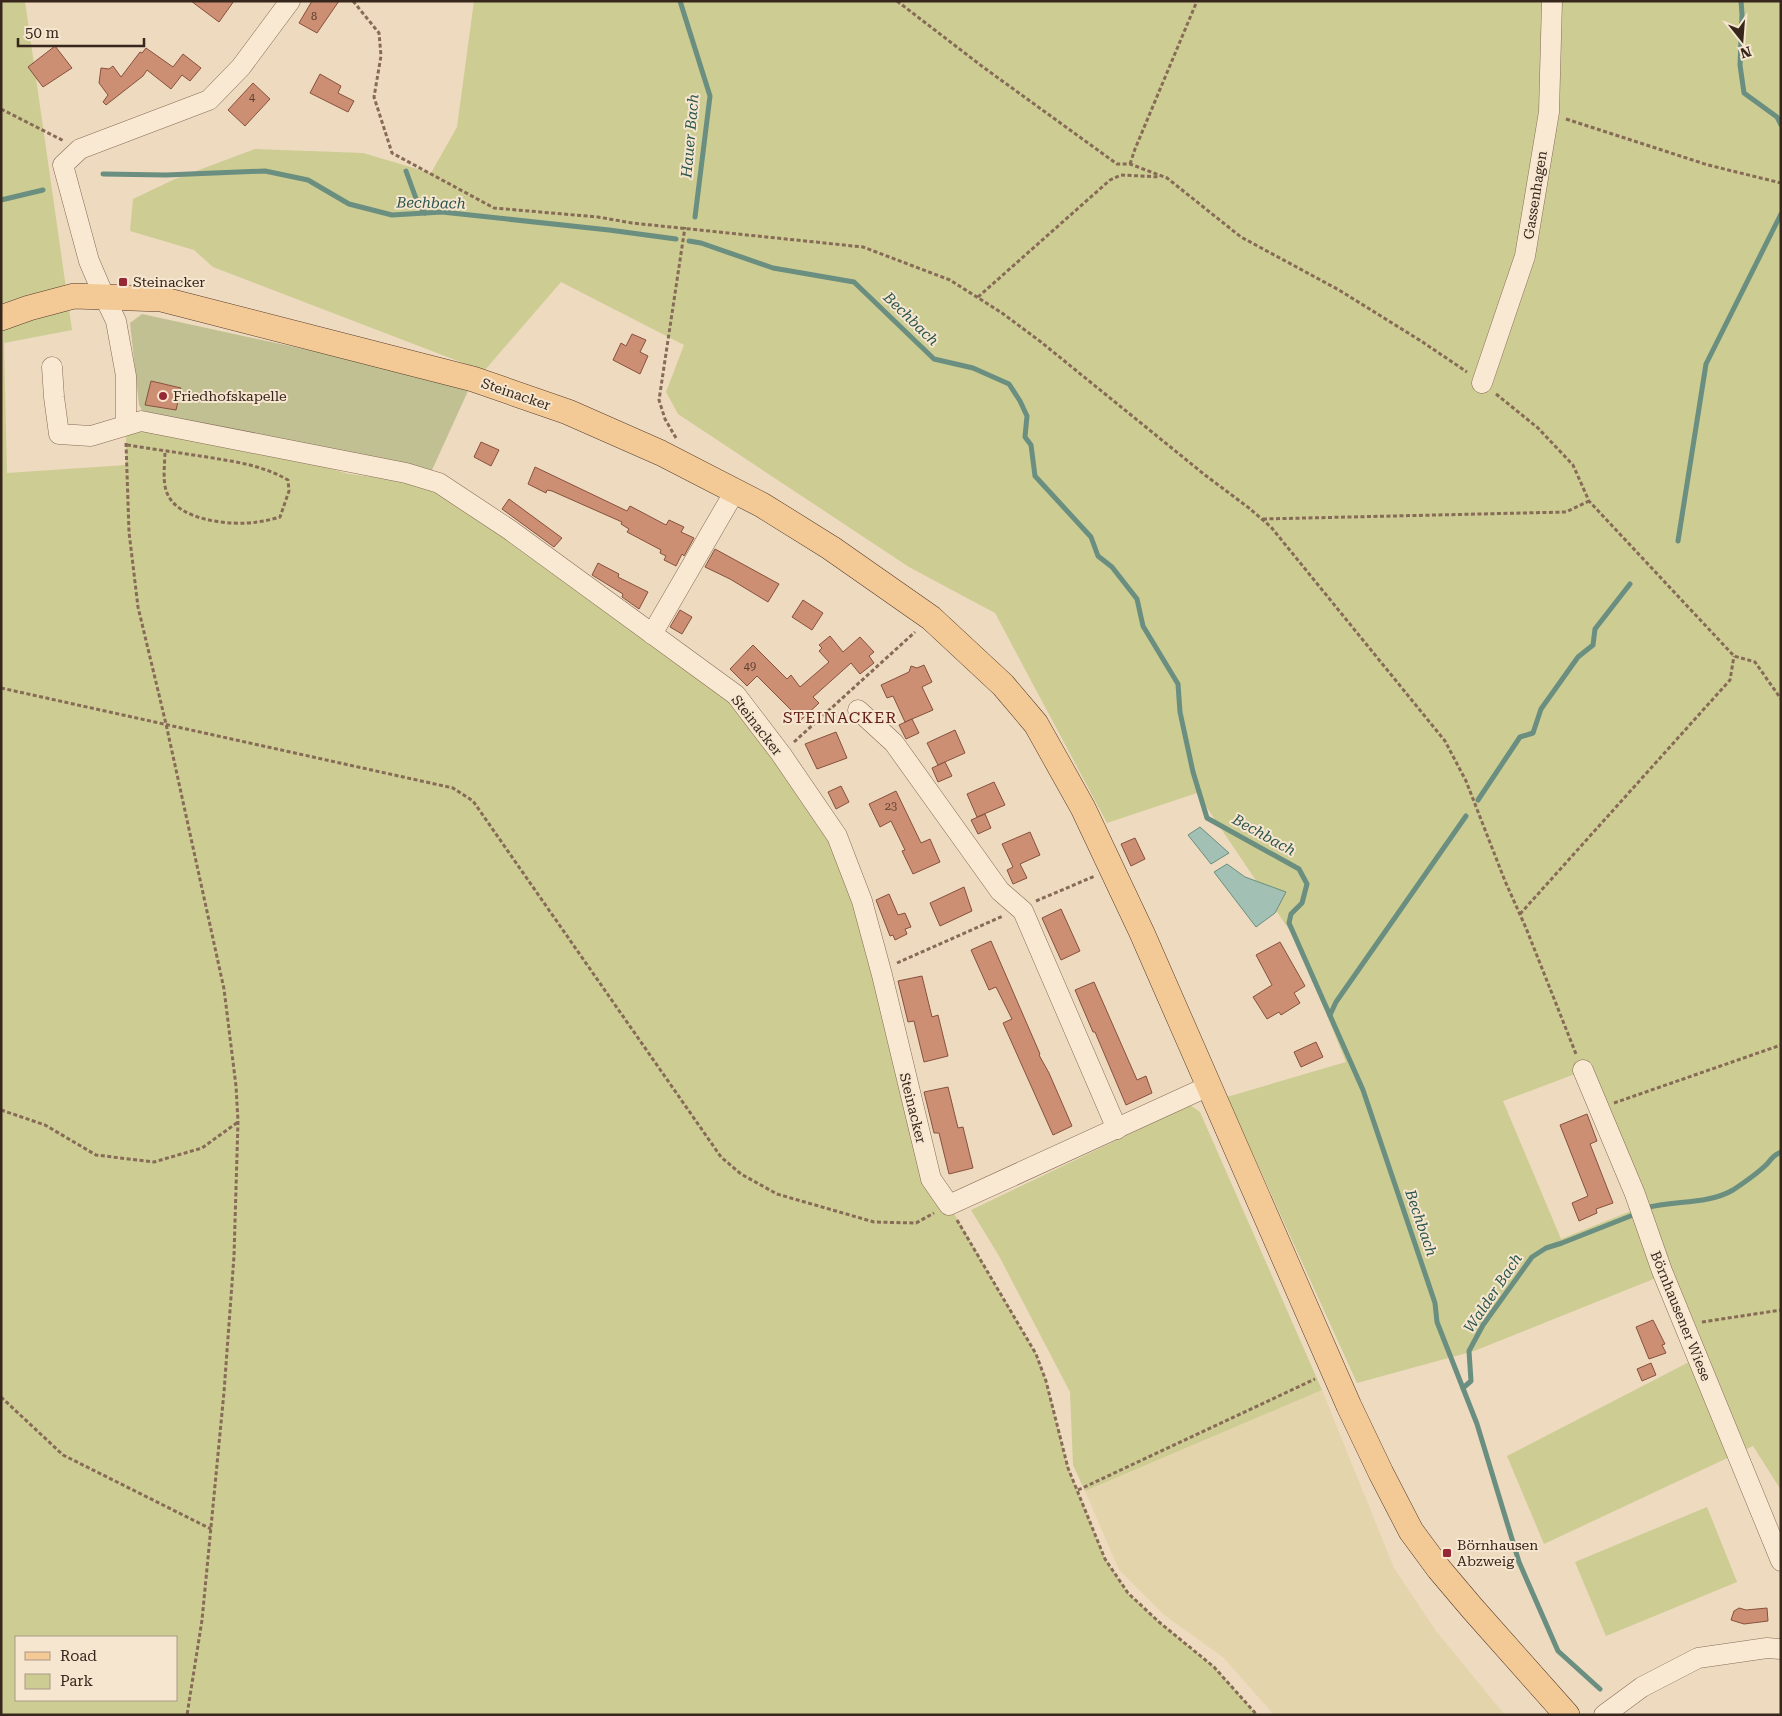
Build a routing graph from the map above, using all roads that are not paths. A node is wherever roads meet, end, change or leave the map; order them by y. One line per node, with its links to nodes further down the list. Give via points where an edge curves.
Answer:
1 (290, 1): 3 (street, via 241,67 209,100 80,150 63,165 89,261)
2 (1552, 1): 6 (street, Gassenhagen, via 1549,112 1525,256)
3 (104, 296): 4 (main road, Steinacker, via 74,296); 7 (street, via 116,321 126,376); 8 (main road, Steinacker, via 161,299 473,379 568,412 661,453)
4 (1, 318)
5 (52, 367): 7 (street, Steinacker, via 59,434 91,436)
6 (1482, 383)
7 (126, 425): 9 (street, Steinacker, via 141,421 406,473 439,483 510,530)
8 (735, 491): 9 (street); 12 (main road, Steinacker, via 831,548 931,618 1003,685 1036,724 1083,808)
9 (652, 634): 13 (street, Steinacker, via 736,695 838,836 862,901 881,970 930,1179 949,1205)
10 (858, 710): 13 (street, via 894,743 1000,891 1023,911)
11 (1584, 1070): 14 (street, Börnhausener Wiese)
12 (1209, 1086): 13 (street); 16 (main road, Steinacker, via 1333,1371 1411,1531 1472,1608)
13 (1117, 1128)
14 (1781, 1561)
15 (1781, 1649): 17 (street, via 1767,1648 1698,1658 1642,1687)
16 (1567, 1715)
17 (1604, 1715)

